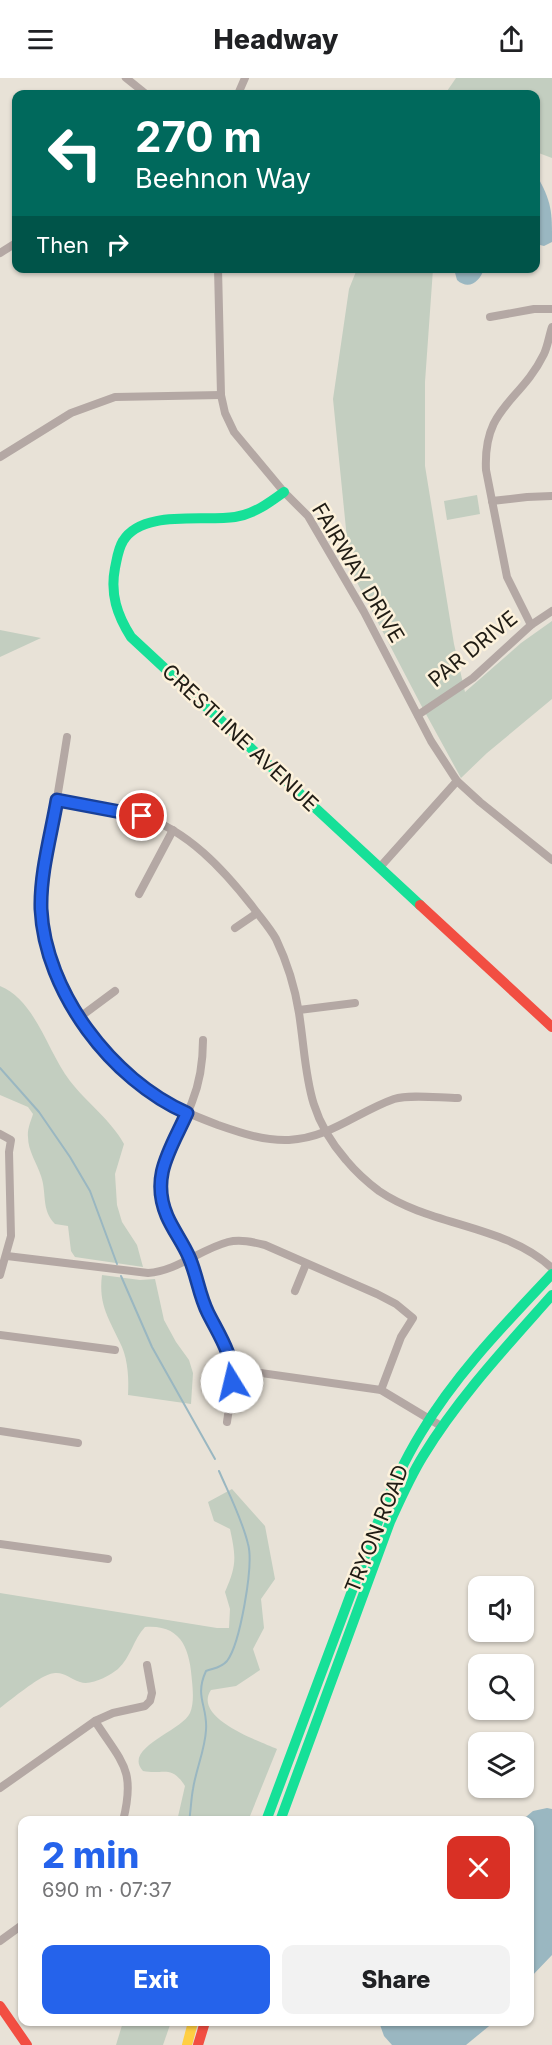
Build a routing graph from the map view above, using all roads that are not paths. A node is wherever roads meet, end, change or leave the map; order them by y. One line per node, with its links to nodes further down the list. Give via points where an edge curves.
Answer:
1 (126, 78): 2 (street)
2 (141, 90)
3 (218, 273): 7 (street, FAIRWAY DRIVE)
4 (552, 309): 5 (street)
5 (490, 316)
6 (552, 327): 11 (street, via 544,353 492,425 485,452)
7 (221, 395): 8 (street, via 115,397 71,413); 9 (street, FAIRWAY DRIVE, via 234,432)
8 (0, 457)
9 (284, 492): 14 (street, FAIRWAY DRIVE, via 308,516); 20 (main road, CRESTLINE AVENUE, via 249,513 234,517 148,523 133,528 125,537 116,562 112,592 115,609 131,637)
10 (552, 496): 11 (street)
11 (492, 501): 13 (street, via 507,577)
12 (552, 611): 13 (street, PAR DRIVE)
13 (531, 625): 14 (street, PAR DRIVE, via 473,678)
14 (418, 715): 16 (street, FAIRWAY DRIVE)
15 (68, 737): 17 (street)
16 (457, 781): 19 (street, FAIRWAY DRIVE); 20 (street)
17 (57, 800): 18 (street, via 142,816); 27 (street, via 41,908 45,941 66,994)
18 (173, 830): 21 (street); 22 (street, via 216,862)
19 (552, 860)
20 (381, 866): 28 (main road, CRESTLINE AVENUE)
21 (139, 894)
22 (257, 913): 23 (street); 26 (street, via 275,938 291,976)
23 (235, 927)
24 (115, 991): 27 (street)
25 (355, 1003): 26 (street)
26 (299, 1010): 32 (street, via 312,1106)
27 (80, 1017): 31 (street, via 121,1069 144,1089)
28 (552, 1027)
29 (203, 1040): 31 (street, via 198,1082)
30 (458, 1098): 32 (street, via 396,1098)
31 (187, 1113): 32 (street, via 270,1139 298,1139); 35 (street, via 160,1173 160,1189 168,1218)
32 (325, 1133): 37 (street, via 380,1192 510,1241)
33 (0, 1134): 34 (street, via 11,1140 11,1236)
34 (7, 1256): 35 (street, via 148,1273); 39 (street)
35 (190, 1258): 36 (street, via 229,1241 248,1241); 44 (street, via 202,1301)
36 (306, 1264): 40 (street); 45 (street, via 377,1293 413,1318 401,1337)
37 (552, 1268)
38 (552, 1274): 46 (main road, TRYON ROAD, via 466,1370)
39 (0, 1275)
40 (295, 1291)
41 (552, 1295): 48 (main road, TRYON ROAD, via 477,1378)
42 (0, 1335): 43 (street)
43 (115, 1350)
44 (233, 1369): 45 (street); 47 (street)
45 (381, 1390): 46 (street)
46 (429, 1419): 48 (street); 57 (main road, TRYON ROAD, via 380,1516)
47 (227, 1422)
48 (441, 1426): 58 (main road, TRYON ROAD, via 397,1505)
49 (0, 1431): 50 (street)
50 (78, 1443)
51 (0, 1544): 52 (street)
52 (108, 1558)
53 (147, 1665): 54 (street, via 150,1701)
54 (95, 1721): 55 (street); 56 (street, via 125,1766 129,1796)
55 (0, 1788)
56 (124, 1816)
57 (268, 1816)
58 (282, 1816)
59 (18, 1928): 60 (street)
60 (0, 1941)
61 (0, 2006): 64 (main road)
62 (192, 2026): 65 (main road)
63 (204, 2026): 66 (main road)
64 (27, 2045)
65 (187, 2045)
66 (198, 2045)

